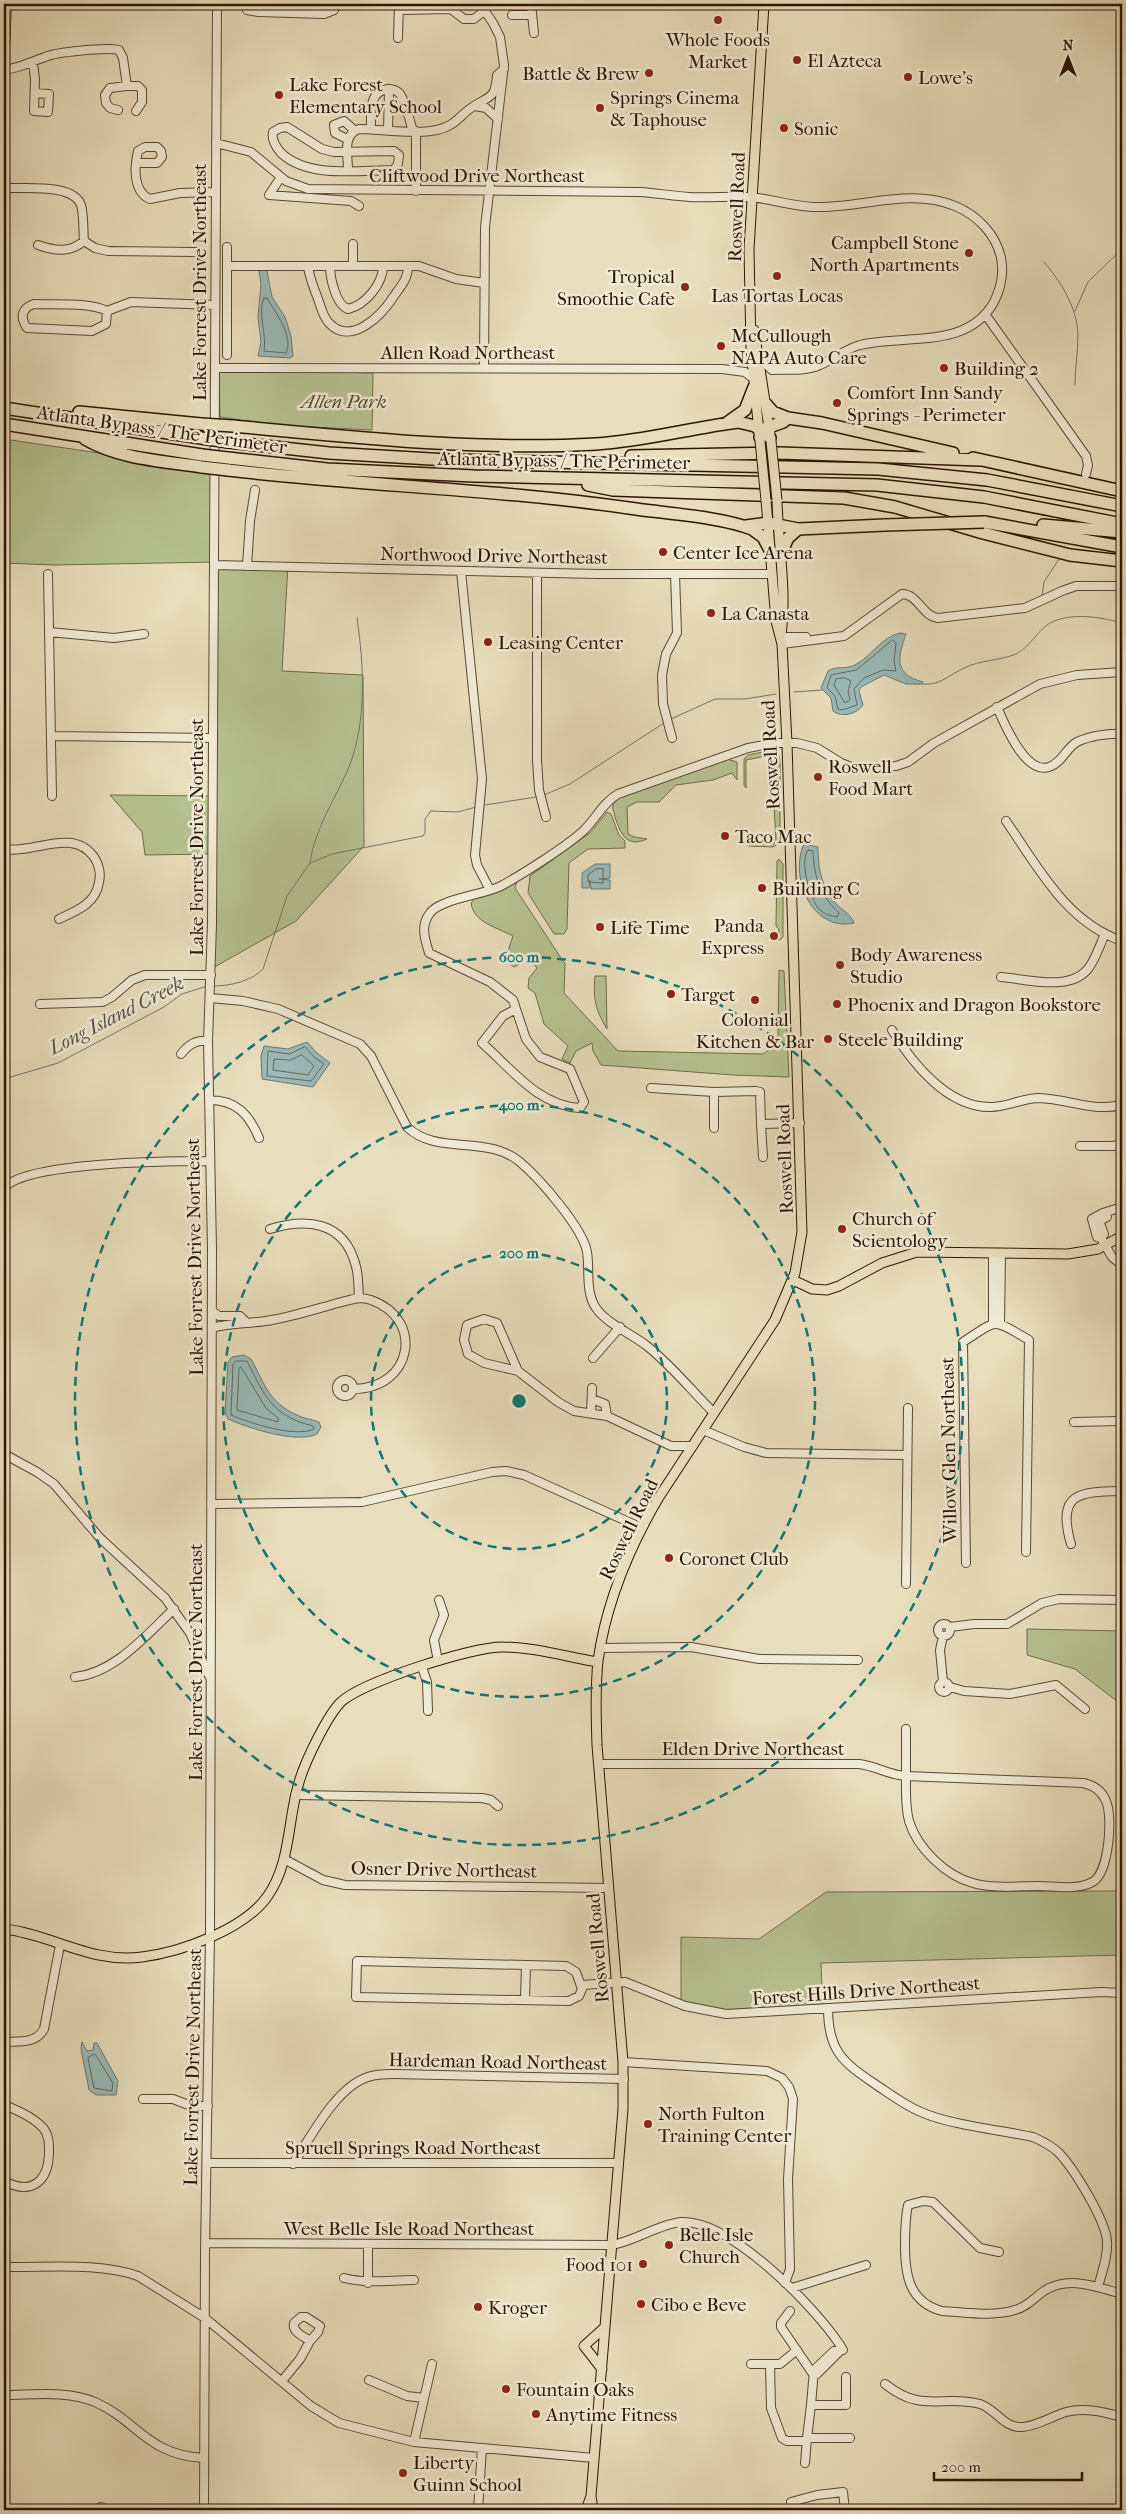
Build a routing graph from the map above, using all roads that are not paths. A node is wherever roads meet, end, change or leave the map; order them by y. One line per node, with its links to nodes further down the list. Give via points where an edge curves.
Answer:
1 (7, 4): 13 (street)
2 (217, 4): 30 (street, Lake Forrest Drive Northeast)
3 (532, 4): 11 (street)
4 (764, 4): 39 (main road, Roswell Road)
5 (399, 7): 6 (street, via 451,9 464,19 474,20); 14 (street)
6 (483, 7): 16 (street, via 500,37)
7 (298, 8): 8 (street); 9 (street, via 328,14)
8 (247, 10)
9 (334, 10)
10 (512, 15): 11 (street)
11 (531, 15): 12 (street)
12 (534, 32)
13 (5, 34): 17 (street)
14 (398, 38)
15 (33, 63): 17 (street); 18 (street, via 46,56 119,50); 20 (street)
16 (504, 69): 21 (street, via 497,75 494,94); 24 (street)
17 (4, 71)
18 (127, 86): 22 (street, via 110,88 105,95 106,104); 23 (street, via 138,86 142,90 142,102)
19 (389, 90): 25 (street, via 377,93 371,103); 27 (street); 28 (street, via 396,90 400,95)
20 (35, 92)
21 (473, 106): 24 (street, via 486,108); 28 (street, via 450,125 436,130)
22 (118, 110)
23 (136, 111)
24 (498, 120): 37 (street)
25 (372, 129): 26 (street); 27 (street)
26 (354, 130): 29 (street); 29 (street, via 344,121 336,123 334,133)
27 (388, 130): 28 (street)
28 (414, 131): 36 (street)
29 (347, 139): 31 (street)
30 (216, 143): 34 (street, Cliftwood Drive Northeast, via 251,152); 38 (street, Lake Forrest Drive Northeast)
31 (348, 151): 33 (street); 33 (street, via 394,150 399,155 394,170); 33 (street, via 322,149 287,128 276,129 272,136 277,149 303,166 333,172)
32 (137, 163): 38 (street, via 137,185 140,192 150,199 180,193)
33 (348, 170)
34 (280, 178): 36 (street, Cliftwood Drive Northeast, via 308,189); 40 (street, via 269,195 351,201)
35 (4, 188): 41 (street, via 71,193 82,207)
36 (416, 191): 37 (street, Cliftwood Drive Northeast)
37 (489, 191): 39 (street, Cliftwood Drive Northeast); 52 (street)
38 (216, 192): 53 (street, Lake Forrest Drive Northeast)
39 (751, 197): 55 (street, Cliftwood Drive Northeast, via 816,207 923,199 954,205 986,228 1000,253 1000,286); 57 (main road, Roswell Road, via 749,249)
40 (359, 206)
41 (84, 241): 43 (street, via 64,250); 45 (street, via 108,251)
42 (353, 244): 49 (street)
43 (38, 245)
44 (227, 247): 46 (street)
45 (196, 252)
46 (227, 266): 47 (street); 56 (street)
47 (308, 266): 48 (street); 51 (street, via 326,319 335,327 349,331 364,327 388,305 408,276)
48 (330, 266): 49 (street); 50 (street, via 342,305 348,309 362,302 375,289 383,276)
49 (353, 266): 50 (street)
50 (383, 266): 51 (street)
51 (408, 266): 52 (street, via 425,267 467,285)
52 (484, 285): 59 (street)
53 (215, 305): 54 (street, via 131,302); 58 (street, Lake Forrest Drive Northeast)
54 (109, 310): 54 (street, via 106,324 92,331 27,328 22,319 24,311 34,304 94,306)
55 (985, 314): 61 (street, via 969,328 952,335 862,344 814,368); 73 (street, via 1086,456)
56 (227, 355)
57 (756, 359): 60 (street, Allen Road Northeast, via 743,366); 61 (street); 62 (main road, Roswell Road)
58 (215, 368): 59 (street, Allen Road Northeast); 87 (street, Lake Forrest Drive Northeast)
59 (484, 368): 60 (street, Allen Road Northeast)
60 (722, 369): 62 (street, Allen Road Northeast, via 744,372)
61 (772, 370): 62 (street)
62 (757, 382): 64 (main road, Roswell Road); 68 (highway, via 745,410); 69 (main road, Roswell Road)
63 (4, 401): 68 (highway, bridge, via 85,413 202,424 521,446 599,444)
64 (766, 404): 66 (highway, via 773,412); 69 (main road, Roswell Road)
65 (4, 408): 72 (highway, Atlanta Bypass / The Perimeter, bridge, via 228,442 349,454)
66 (788, 418): 69 (highway); 71 (highway)
67 (4, 424): 70 (highway, Atlanta Bypass / The Perimeter)
68 (724, 424): 69 (highway, via 744,422)
69 (764, 435): 79 (main road, Roswell Road, bridge, via 766,500); 79 (main road, Roswell Road, bridge, via 777,500)
70 (79, 436): 74 (highway, Atlanta Bypass / The Perimeter, bridge, via 327,469); 81 (highway, bridge, via 98,447 202,467 566,499)
71 (980, 460): 72 (highway, via 780,454 614,457); 76 (highway)
72 (585, 463): 77 (highway, Atlanta Bypass / The Perimeter, via 896,470 987,480)
73 (1086, 474)
74 (562, 479): 80 (highway, Atlanta Bypass / The Perimeter, via 903,487 1010,501); 86 (highway, via 613,490 844,498 895,507 1070,555)
75 (255, 490): 88 (street)
76 (1122, 491)
77 (1122, 506)
78 (984, 522): 82 (highway, bridge); 83 (highway); 84 (highway)
79 (773, 523): 81 (highway); 82 (highway); 85 (main road, Roswell Road)
80 (1122, 524)
81 (745, 526): 85 (highway, via 759,534)
82 (798, 529): 85 (highway)
83 (1122, 532)
84 (1122, 547)
85 (776, 552): 93 (main road, Roswell Road); 97 (main road, Roswell Road, via 783,621)
86 (1122, 561)
87 (215, 565): 88 (street, Northwood Drive Northeast); 102 (street, Lake Forrest Drive Northeast)
88 (247, 566): 89 (street, Northwood Drive Northeast)
89 (461, 571): 90 (street, Northwood Drive Northeast); 109 (street, via 482,779 476,855 477,865)
90 (537, 573): 92 (street, Northwood Drive Northeast); 106 (street, via 539,790)
91 (48, 574): 95 (street)
92 (675, 574): 93 (street, Northwood Drive Northeast); 103 (street, via 677,633 666,654 662,675 663,704)
93 (772, 574): 97 (main road, Roswell Road)
94 (1122, 586): 97 (street, via 1076,586 1025,608 938,618 926,614 911,596 902,594 845,634)
95 (49, 632): 96 (street, via 114,638); 101 (street)
96 (144, 634)
97 (781, 641): 104 (main road, Roswell Road)
98 (1122, 672): 99 (street, via 1058,678 1033,687)
99 (997, 707): 100 (street, via 1014,743 1032,764 1040,768 1057,763 1078,742); 104 (street, via 908,762 896,766 854,768 817,748)
100 (1122, 734)
101 (51, 736): 102 (street); 105 (street)
102 (213, 738): 114 (street, Lake Forrest Drive Northeast)
103 (672, 738)
104 (787, 743): 109 (street, via 748,748 618,794 574,839 500,887); 125 (main road, Roswell Road)
105 (52, 796)
106 (546, 816)
107 (1006, 821): 111 (street, via 1063,902)
108 (4, 849): 110 (street, via 23,850 68,842 93,856 100,877 93,898 79,910)
109 (490, 890): 117 (street, via 470,898 445,902 431,911 424,934 429,953 490,982 514,1000)
110 (59, 919)
111 (1105, 934): 112 (street); 113 (street, via 1090,966 1074,979 1059,982)
112 (1122, 941)
113 (1001, 976)
114 (211, 979): 115 (street, Lake Forrest Drive Northeast); 116 (street, via 145,975 132,980 103,1002)
115 (210, 995): 119 (street, Lake Forrest Drive Northeast); 147 (street, via 278,1009 355,1041 371,1056 407,1126 415,1134 432,1141 491,1148 520,1162 578,1228 587,1253 593,1303 603,1316)
116 (40, 1004)
117 (516, 1009): 117 (street, via 526,1039 540,1057 570,1069 584,1102 580,1108 553,1101 536,1091 482,1043 502,1016)
118 (892, 1030): 124 (street, via 909,1056 930,1078 969,1103 998,1107 1040,1098 1092,1108)
119 (208, 1041): 120 (street, via 200,1040 188,1045); 123 (street, Lake Forrest Drive Northeast)
120 (181, 1054)
121 (651, 1088): 122 (street)
122 (714, 1092): 126 (street, via 760,1092); 127 (street)
123 (209, 1100): 128 (street, via 226,1102 241,1109 252,1121); 132 (street, Lake Forrest Drive Northeast)
124 (1122, 1105)
125 (800, 1123): 126 (street); 140 (main road, Roswell Road, via 802,1232)
126 (761, 1124): 131 (street)
127 (714, 1128)
128 (259, 1138)
129 (1122, 1144): 130 (street)
130 (1080, 1146)
131 (763, 1157)
132 (210, 1161): 133 (street, via 141,1162 42,1172 11,1182); 142 (street, Lake Forrest Drive Northeast)
133 (4, 1188)
134 (1122, 1209): 137 (street, via 1099,1220)
135 (270, 1229): 141 (street, via 287,1224 312,1223 336,1234 354,1260)
136 (1122, 1236): 137 (main road)
137 (1104, 1242): 138 (main road, via 1086,1253); 139 (street, via 1112,1257)
138 (997, 1253): 140 (main road, via 917,1252 882,1263 827,1290 812,1289); 145 (street)
139 (1122, 1265)
140 (793, 1280): 156 (main road, Roswell Road, via 774,1322)
141 (359, 1298): 144 (street, via 270,1320); 152 (street, via 381,1304 396,1318 405,1337 405,1353 392,1376 378,1386)
142 (212, 1311): 143 (street, via 219,1316); 148 (street, Lake Forrest Drive Northeast)
143 (234, 1316): 144 (street); 146 (street)
144 (245, 1321): 146 (street)
145 (997, 1323): 170 (street, via 1029,1340); 171 (street, Willow Glen Northeast, via 963,1342)
146 (235, 1325): 148 (street)
147 (620, 1326): 149 (street); 156 (street, via 649,1348)
148 (212, 1328): 167 (street, Lake Forrest Drive Northeast)
149 (593, 1358)
150 (518, 1371): 150 (street, via 497,1323 484,1319 467,1325 464,1340 468,1354 484,1364); 155 (street, via 574,1412)
151 (592, 1388): 153 (street)
152 (353, 1390)
153 (592, 1399): 155 (street); 157 (street, via 604,1404)
154 (908, 1408): 164 (street)
155 (591, 1413): 157 (street)
156 (714, 1413): 160 (main road, Roswell Road)
157 (607, 1416): 161 (street)
158 (1122, 1421): 159 (street)
159 (1074, 1422)
160 (703, 1430): 162 (main road, Roswell Road); 164 (street, via 744,1447 766,1452)
161 (671, 1446): 162 (street); 165 (street)
162 (693, 1446): 165 (main road, Roswell Road)
163 (4, 1454): 175 (street, via 54,1484 100,1538)
164 (907, 1455): 172 (street)
165 (684, 1458): 168 (main road, Roswell Road)
166 (1122, 1491): 169 (street, via 1087,1492 1075,1497 1068,1512)
167 (211, 1504): 168 (street, via 362,1502 506,1471 524,1475); 182 (street, Lake Forrest Drive Northeast)
168 (642, 1528): 176 (main road, Roswell Road, via 616,1588)
169 (1071, 1544)
170 (1026, 1552)
171 (966, 1563)
172 (906, 1584)
173 (439, 1600): 178 (street, via 444,1615 434,1640)
174 (1121, 1603): 183 (street, via 1059,1599 1042,1603 1007,1624 950,1627 949,1634 943,1636 940,1650 943,1682 950,1687 1010,1694 1056,1685)
175 (174, 1609): 181 (street, via 110,1665 92,1674); 182 (street, via 190,1633)
176 (600, 1648): 177 (street, via 691,1647 759,1659); 179 (main road, Roswell Road)
177 (858, 1660)
178 (438, 1661): 179 (main road, via 503,1646); 180 (main road)
179 (598, 1662): 186 (main road, Roswell Road)
180 (422, 1667): 184 (street, via 427,1682); 188 (main road, via 355,1692 338,1706 306,1762)
181 (75, 1677)
182 (211, 1680): 193 (street, Lake Forrest Drive Northeast)
183 (1085, 1709)
184 (428, 1711)
185 (906, 1729): 187 (street)
186 (599, 1764): 187 (street, Elden Drive Northeast, via 859,1764); 191 (main road, Roswell Road)
187 (906, 1776): 187 (street, Elden Drive Northeast, via 1083,1783 1092,1786 1103,1795 1108,1808 1103,1870 1094,1881 1079,1886 987,1886 961,1879 923,1847 914,1834 907,1811)
188 (295, 1795): 189 (street, via 482,1798); 190 (main road)
189 (498, 1806)
190 (284, 1859): 191 (street, Osner Drive Northeast, via 324,1880 345,1885); 193 (main road, via 274,1885 259,1907)
191 (609, 1888): 196 (main road, Roswell Road)
192 (4, 1929): 194 (main road)
193 (210, 1936): 194 (main road, via 162,1954 130,1958 104,1957); 206 (street, Lake Forrest Drive Northeast)
194 (60, 1945): 201 (street, via 40,2036 29,2041)
195 (526, 1965): 197 (street, via 571,1968); 199 (street); 199 (street, via 357,1961 356,1988 356,1997)
196 (617, 1981): 197 (street); 200 (street, Forest Hills Drive Northeast, via 713,2013); 202 (main road, Roswell Road)
197 (582, 1985): 199 (street, via 582,1991 575,2000)
198 (1122, 1993): 200 (street, Forest Hills Drive Northeast)
199 (525, 2000)
200 (828, 2008): 221 (street, via 830,2036 841,2057 908,2106 935,2117 1032,2137 1060,2154 1105,2230 1106,2254)
201 (4, 2042)
202 (623, 2062): 203 (main road, Roswell Road); 220 (street, via 766,2071 777,2074 787,2083 794,2105 788,2179 790,2269)
203 (624, 2079): 208 (main road, Roswell Road); 209 (street, Hardeman Road Northeast, via 394,2074 367,2077 341,2096)
204 (143, 2099): 206 (street, via 174,2099 191,2106)
205 (4, 2105): 210 (street, via 21,2112 44,2129 49,2143 49,2166 44,2178 35,2184 20,2186)
206 (208, 2106): 207 (street, Lake Forrest Drive Northeast)
207 (207, 2163): 209 (street, Spruell Springs Road Northeast); 211 (street, Lake Forrest Drive Northeast)
208 (619, 2163): 209 (street, Spruell Springs Road Northeast); 213 (main road, Roswell Road)
209 (293, 2164)
210 (4, 2181)
211 (206, 2243): 212 (street, West Belle Isle Road Northeast); 225 (street, Lake Forrest Drive Northeast)
212 (368, 2244): 213 (street, West Belle Isle Road Northeast); 219 (street)
213 (612, 2245): 220 (street, West Belle Isle Road Northeast, via 675,2223 703,2225 738,2244); 226 (main road, Roswell Road)
214 (999, 2252): 221 (street, via 980,2248 933,2202 908,2205 905,2218 907,2277 918,2298 933,2308 942,2311 1006,2312 1025,2306 1059,2284 1077,2282)
215 (866, 2265): 222 (street)
216 (4, 2267): 225 (street, via 127,2272 150,2282)
217 (344, 2278): 219 (street)
218 (414, 2280): 219 (street)
219 (368, 2283)
220 (785, 2283): 222 (street, West Belle Isle Road Northeast)
221 (1098, 2287): 223 (street)
222 (792, 2288): 233 (street, West Belle Isle Road Northeast, via 818,2314 841,2351 817,2374)
223 (1122, 2294)
224 (790, 2311): 228 (street, via 781,2327)
225 (205, 2318): 236 (street); 246 (street, Lake Forrest Drive Northeast)
226 (605, 2327): 232 (main road, Roswell Road); 232 (main road, via 584,2346)
227 (310, 2341): 236 (street)
228 (797, 2350): 231 (street, via 780,2364); 233 (street)
229 (432, 2364): 239 (street)
230 (751, 2364): 231 (street)
231 (770, 2364): 243 (street, via 771,2408 782,2438 787,2441)
232 (602, 2368): 247 (main road, Roswell Road)
233 (813, 2374): 240 (street)
234 (846, 2378): 240 (street, via 846,2405)
235 (369, 2380): 239 (street, via 407,2396)
236 (282, 2381): 244 (street, via 331,2420)
237 (885, 2384): 241 (street, via 916,2401 979,2404 1006,2423 1019,2427 1076,2410)
238 (4, 2395): 246 (street, via 82,2397 105,2408 161,2448 183,2456)
239 (424, 2398): 244 (street)
240 (811, 2405): 243 (street)
241 (1122, 2417)
242 (850, 2438): 243 (street)
243 (807, 2439): 248 (street)
244 (414, 2442): 245 (street)
245 (482, 2448): 247 (street); 253 (street)
246 (204, 2458): 252 (street, Lake Forrest Drive Northeast)
247 (594, 2458): 249 (main road, Roswell Road)
248 (805, 2462)
249 (591, 2496): 254 (main road, Roswell Road); 255 (main road, Roswell Road)
250 (95, 2510): 251 (street, via 101,2507)
251 (108, 2510)
252 (204, 2510)
253 (478, 2510)
254 (586, 2510)
255 (593, 2510)
256 (791, 2510): 257 (street, via 791,2502 843,2492)
257 (845, 2510)

